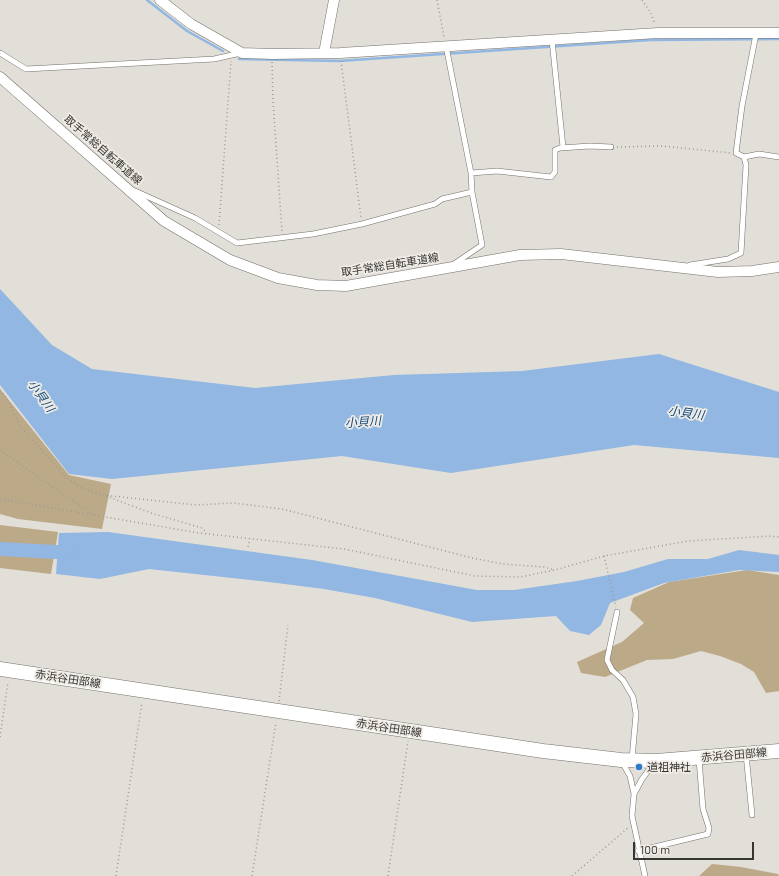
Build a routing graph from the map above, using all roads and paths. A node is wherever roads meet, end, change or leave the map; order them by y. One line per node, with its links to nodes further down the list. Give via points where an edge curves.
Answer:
1 (160, 0): 13 (street)
2 (334, 0): 11 (street)
3 (437, 0): 9 (path)
4 (642, 0): 5 (path)
5 (658, 33): 7 (street); 8 (street)
6 (779, 33): 7 (street)
7 (756, 34): 18 (lane)
8 (552, 40): 9 (street); 17 (lane)
9 (446, 46): 12 (street); 21 (lane)
10 (0, 53): 13 (lane, via 26,69 214,59)
11 (324, 53): 12 (street); 14 (street)
12 (340, 53): 24 (path)
13 (236, 54): 14 (street); 25 (path)
14 (273, 54): 26 (path, via 273,101)
15 (0, 77): 22 (street, 取手常総自転車道線)
16 (611, 147): 17 (lane); 18 (path, via 662,146)
17 (563, 148): 21 (lane, via 555,150 555,172 551,177 497,171)
18 (736, 153): 19 (lane)
19 (744, 157): 20 (lane, via 759,154); 29 (lane, via 746,165 741,253 728,259)
20 (779, 157)
21 (471, 173): 23 (lane)
22 (132, 191): 25 (lane, via 195,218); 28 (street, 取手常総自転車道線, via 164,221 230,260 278,278 317,285 346,286)
23 (472, 192): 24 (lane); 28 (lane, via 482,245)
24 (362, 224): 26 (lane)
25 (218, 233): 26 (lane, via 236,243)
26 (282, 238)
27 (779, 267): 29 (street, 取手常総自転車道線, via 718,272)
28 (448, 268): 29 (street, 取手常総自転車道線, via 520,255 562,254)
29 (675, 268)
30 (0, 390): 32 (path, via 20,426 65,476 79,487)
31 (0, 450): 34 (path)
32 (102, 495): 35 (path, via 202,528); 40 (path, via 196,505 234,503 282,509 472,558)
33 (0, 499): 34 (path)
34 (90, 514): 35 (path)
35 (208, 534): 37 (path)
36 (779, 537): 39 (path, via 688,541)
37 (250, 539): 38 (path); 40 (path, via 344,549 475,576 520,577)
38 (248, 547)
39 (604, 556): 40 (path); 41 (path)
40 (555, 570)
41 (615, 604)
42 (617, 612): 52 (lane, via 607,660 633,697 636,714)
43 (288, 625): 46 (path)
44 (5, 670): 45 (main road, 赤浜谷田部線); 48 (path)
45 (143, 691): 46 (main road, 赤浜谷田部線); 58 (path)
46 (278, 711): 47 (main road, 赤浜谷田部線); 59 (path)
47 (410, 731): 52 (main road, 赤浜谷田部線, via 543,751); 60 (path)
48 (0, 737)
49 (779, 751): 50 (main road, 赤浜谷田部線)
50 (746, 753): 51 (main road, 赤浜谷田部線); 55 (lane)
51 (699, 758): 53 (main road, 赤浜谷田部線); 57 (lane, via 703,809 709,828 708,834)
52 (627, 760): 53 (main road, 赤浜谷田部線); 54 (lane)
53 (656, 761): 54 (lane)
54 (634, 794): 56 (lane)
55 (752, 815)
56 (632, 816): 57 (lane); 61 (path, via 630,826)
57 (638, 851): 62 (lane)
58 (116, 876)
59 (252, 876)
60 (388, 876)
61 (572, 876)
62 (645, 876)

